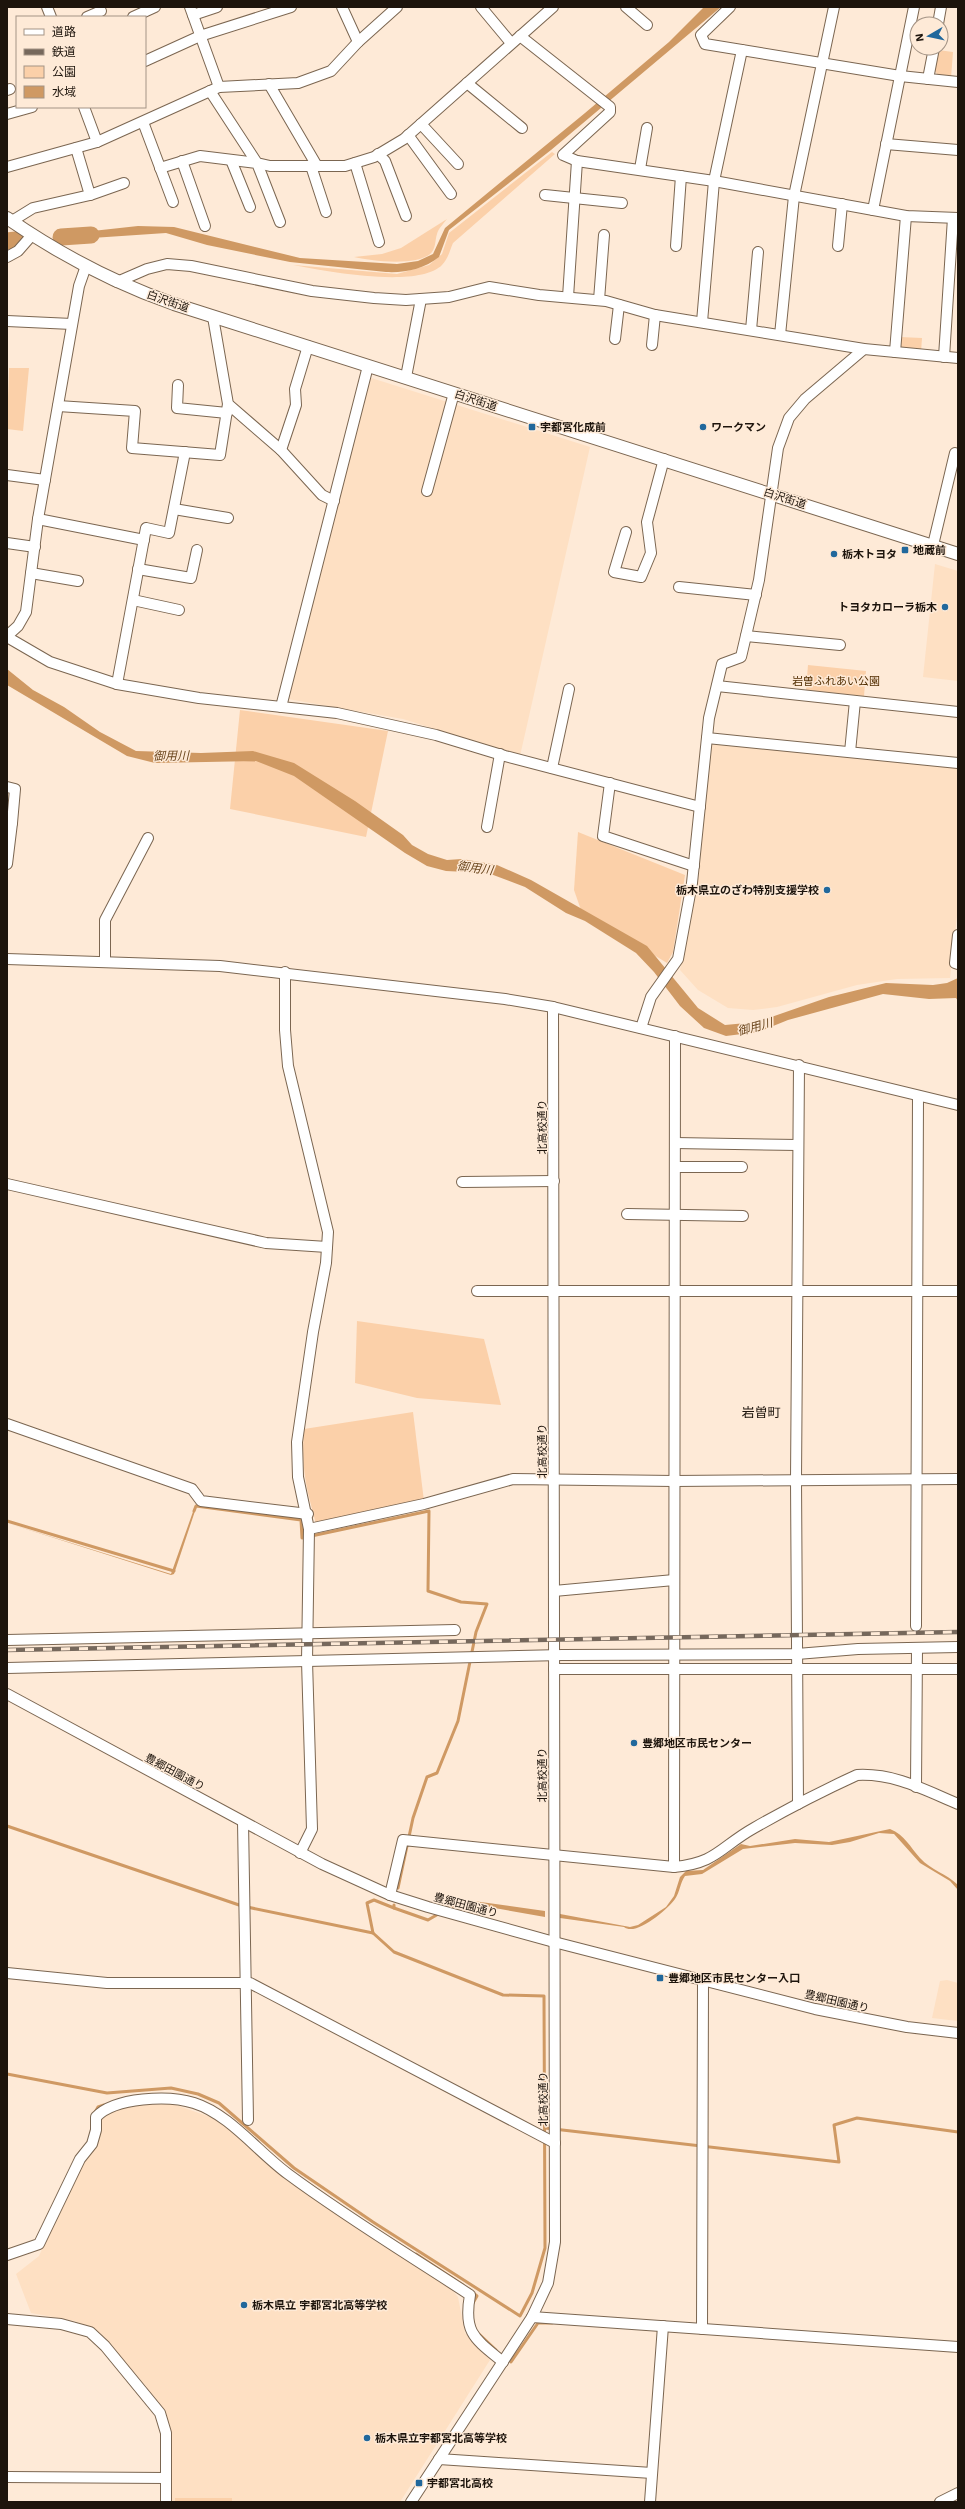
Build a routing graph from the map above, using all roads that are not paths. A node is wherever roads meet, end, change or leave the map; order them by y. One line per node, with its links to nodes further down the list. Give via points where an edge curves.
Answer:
1 (155, 7): 15 (street)
2 (217, 7): 13 (street)
3 (291, 7): 17 (street)
4 (342, 7): 19 (street)
5 (397, 7): 19 (street)
6 (481, 7): 20 (street)
7 (553, 7): 18 (street)
8 (626, 7): 16 (street)
9 (730, 7): 21 (street, via 701,35 705,44)
10 (834, 7): 24 (street)
11 (914, 7): 25 (street)
12 (101, 11): 14 (street)
13 (191, 11): 17 (street)
14 (89, 16)
15 (135, 16)
16 (647, 25)
17 (200, 36): 23 (street); 30 (street)
18 (520, 36): 20 (street); 45 (street, via 610,107 610,112 563,155)
19 (358, 42): 29 (street, via 331,71 298,83)
20 (510, 42): 28 (street)
21 (742, 50): 24 (street); 55 (street)
22 (932, 56): 26 (street)
23 (146, 61)
24 (822, 62): 25 (street); 60 (street)
25 (900, 76): 26 (street); 40 (street)
26 (928, 79): 27 (street)
27 (958, 82)
28 (467, 83): 35 (street); 36 (street)
29 (269, 84): 30 (street); 50 (street)
30 (215, 89): 34 (street); 48 (street)
31 (28, 108): 33 (street)
32 (84, 108): 39 (street)
33 (7, 114)
34 (143, 122): 39 (street); 52 (street)
35 (421, 124): 38 (street); 49 (street)
36 (522, 128)
37 (647, 128): 53 (street)
38 (408, 135): 43 (street); 58 (street)
39 (97, 142): 41 (street)
40 (886, 144): 42 (street); 66 (street)
41 (76, 148): 51 (street); 57 (street)
42 (958, 150)
43 (378, 154): 47 (street); 68 (street, via 385,161)
44 (231, 160): 46 (street, via 200,156); 48 (street); 65 (street)
45 (577, 161): 53 (street); 61 (street)
46 (182, 162): 52 (street); 73 (street)
47 (355, 162): 50 (street, via 345,166); 76 (street)
48 (257, 163): 50 (street, via 270,166); 72 (street)
49 (458, 164)
50 (314, 166): 67 (street)
51 (7, 167)
52 (160, 168): 62 (street)
53 (640, 169): 54 (street)
54 (681, 176): 55 (street); 77 (street)
55 (714, 181): 60 (street); 90 (street)
56 (124, 183): 57 (street)
57 (90, 194): 71 (street, via 33,208)
58 (451, 194)
59 (545, 194): 61 (street)
60 (794, 196): 64 (street); 93 (street)
61 (575, 197): 63 (street); 83 (street)
62 (173, 202)
63 (622, 203)
64 (842, 204): 66 (street); 78 (street)
65 (250, 207)
66 (873, 210): 69 (street)
67 (326, 212)
68 (406, 216)
69 (906, 216): 70 (street); 98 (street)
70 (956, 218): 99 (street)
71 (9, 220): 74 (main road, 白沢街道)
72 (280, 222)
73 (205, 226)
74 (32, 235): 80 (street, via 18,251); 81 (main road, 白沢街道)
75 (604, 235): 85 (street)
76 (379, 242)
77 (676, 246)
78 (838, 246)
79 (758, 252): 92 (street)
80 (7, 257)
81 (86, 266): 82 (main road, 白沢街道); 91 (street, via 79,286)
82 (117, 282): 84 (street, via 147,268 166,264 191,266 312,291 374,298); 88 (main road, 白沢街道)
83 (568, 298): 84 (street, via 489,287); 85 (street)
84 (421, 299): 102 (street)
85 (599, 300): 86 (street)
86 (619, 305): 87 (street); 94 (street)
87 (655, 315): 90 (street); 95 (street)
88 (213, 317): 96 (main road, 白沢街道); 106 (street)
89 (7, 321): 91 (street)
90 (702, 322): 92 (street)
91 (72, 324): 105 (street)
92 (751, 330): 93 (street)
93 (780, 334): 97 (street)
94 (615, 339)
95 (652, 345)
96 (308, 346): 101 (main road, 白沢街道); 107 (street, via 295,389 296,405)
97 (864, 349): 98 (street); 114 (street, via 805,399 789,418 778,448)
98 (895, 352): 99 (street)
99 (944, 357): 100 (street)
100 (958, 358)
101 (368, 366): 102 (main road, 白沢街道); 115 (street)
102 (406, 377): 104 (main road, 白沢街道)
103 (178, 385): 106 (street, via 177,408)
104 (454, 393): 110 (main road, 白沢街道); 113 (street)
105 (58, 406): 108 (street, via 135,411 132,448); 112 (street)
106 (228, 409): 107 (street); 108 (street, via 220,455)
107 (281, 450): 115 (street, via 322,495)
108 (185, 452): 116 (street)
109 (955, 453): 122 (street)
110 (664, 459): 114 (main road, 白沢街道); 119 (street, via 647,522 651,552 641,577 614,572)
111 (7, 475): 112 (street)
112 (45, 480): 118 (street)
113 (427, 491)
114 (770, 493): 122 (main road, 白沢街道); 130 (street)
115 (334, 501): 140 (street)
116 (174, 509): 117 (street); 120 (street, via 169,533 146,528)
117 (228, 518)
118 (38, 519): 120 (street); 123 (street)
119 (626, 532)
120 (144, 540): 126 (street)
121 (7, 543): 123 (street)
122 (933, 546): 125 (main road, 白沢街道)
123 (34, 547): 127 (street)
124 (197, 550): 126 (street, via 191,578)
125 (958, 554)
126 (138, 569): 131 (street)
127 (31, 573): 128 (street); 134 (street, via 26,612 18,626)
128 (78, 581)
129 (679, 587): 130 (street)
130 (756, 595): 133 (street)
131 (133, 600): 132 (street); 136 (street)
132 (179, 610)
133 (746, 636): 135 (street); 137 (street, via 741,657 722,664)
134 (7, 637): 136 (street, via 50,662)
135 (840, 645)
136 (117, 684): 140 (street, via 199,698)
137 (717, 686): 139 (street); 142 (street)
138 (569, 689): 146 (street)
139 (855, 701): 141 (street); 143 (street)
140 (281, 707): 144 (street, via 360,718 436,735)
141 (958, 712)
142 (706, 738): 143 (street); 149 (street)
143 (850, 752): 145 (street)
144 (500, 754): 146 (street); 151 (street)
145 (958, 763)
146 (552, 768): 147 (street)
147 (610, 783): 149 (street); 155 (street, via 603,836)
148 (7, 787): 150 (street, via 15,789)
149 (700, 807): 155 (street)
150 (9, 821): 153 (street)
151 (487, 827)
152 (148, 838): 158 (street, via 104,920)
153 (8, 853): 154 (street)
154 (7, 864)
155 (694, 866): 162 (street, via 678,960 650,996)
156 (958, 935): 159 (street)
157 (7, 959): 158 (street)
158 (104, 962): 160 (street, via 220,966)
159 (957, 964)
160 (285, 972): 161 (street); 177 (street, via 288,1066 328,1232)
161 (553, 1007): 162 (street); 171 (street, 北高校通り)
162 (641, 1028): 163 (street)
163 (675, 1036): 164 (street); 167 (street)
164 (799, 1065): 165 (street); 168 (street)
165 (918, 1096): 166 (street); 183 (street)
166 (958, 1104)
167 (675, 1143): 168 (street); 169 (street)
168 (798, 1145): 182 (street)
169 (675, 1167): 170 (street); 175 (street)
170 (742, 1167)
171 (554, 1181): 172 (street); 180 (street, 北高校通り)
172 (462, 1182)
173 (7, 1184): 177 (street, via 260,1242)
174 (627, 1214): 175 (street)
175 (675, 1214): 176 (street); 181 (street)
176 (743, 1216)
177 (327, 1247): 190 (street, via 297,1442 298,1477)
178 (477, 1291): 180 (street)
179 (958, 1291): 183 (street)
180 (555, 1292): 181 (street); 185 (street, 北高校通り)
181 (675, 1292): 182 (street); 189 (street)
182 (797, 1292): 183 (street); 188 (street)
183 (918, 1292): 186 (street)
184 (7, 1424): 190 (street, via 192,1489 201,1501)
185 (554, 1479): 189 (street); 191 (street, via 513,1479 424,1504); 193 (street, 北高校通り)
186 (917, 1479): 187 (street); 188 (street); 194 (street)
187 (958, 1479)
188 (796, 1480): 189 (street); 200 (street)
189 (674, 1481): 192 (street)
190 (308, 1514): 191 (street)
191 (309, 1529): 196 (street)
192 (674, 1580): 193 (street); 202 (street)
193 (554, 1591): 201 (street, 北高校通り)
194 (916, 1626)
195 (455, 1630): 196 (street)
196 (308, 1633): 197 (street); 203 (street)
197 (7, 1640)
198 (958, 1647): 199 (street)
199 (917, 1648): 200 (street); 209 (street)
200 (797, 1654): 202 (street); 208 (street)
201 (554, 1655): 202 (street); 203 (street); 205 (street, 北高校通り)
202 (674, 1655): 207 (street)
203 (307, 1661): 204 (street); 215 (street, via 312,1829)
204 (7, 1668)
205 (554, 1669): 207 (street); 216 (street, 北高校通り)
206 (958, 1669): 209 (street)
207 (674, 1670): 208 (street); 217 (street)
208 (797, 1670): 209 (street); 212 (street)
209 (917, 1670): 211 (street)
210 (7, 1694): 214 (street, 豊郷田園通り)
211 (916, 1787): 212 (street, via 896,1778 876,1774 857,1775); 213 (street)
212 (798, 1804): 217 (street, via 752,1829 711,1858 694,1865)
213 (958, 1804)
214 (243, 1822): 215 (street, 豊郷田園通り); 221 (street)
215 (300, 1852): 218 (street, 豊郷田園通り)
216 (554, 1855): 217 (street); 218 (street, via 403,1840); 219 (street, 北高校通り)
217 (674, 1867)
218 (390, 1894): 219 (street, 豊郷田園通り)
219 (554, 1942): 222 (street, 豊郷田園通り); 225 (street, 北高校通り)
220 (7, 1974): 221 (street, via 107,1983)
221 (245, 1981): 224 (street); 225 (street)
222 (703, 1981): 223 (street, 豊郷田園通り, via 860,2020); 230 (street)
223 (958, 2033)
224 (248, 2120)
225 (555, 2143): 227 (street, 北高校通り, via 553,2263 548,2283)
226 (7, 2255): 232 (street, via 39,2244 80,2159 92,2144 96,2117 102,2110 123,2103 163,2098 194,2103 217,2113 286,2173 333,2206 470,2295 466,2316 471,2330 484,2346)
227 (532, 2317): 229 (street); 232 (street, 北高校通り)
228 (7, 2319): 236 (street, via 62,2324 90,2332 105,2346 160,2413 166,2433)
229 (663, 2326): 230 (street); 234 (street)
230 (702, 2329): 231 (street)
231 (958, 2347)
232 (503, 2362): 233 (street, 北高校通り)
233 (439, 2459): 234 (street); 239 (street, 北高校通り)
234 (652, 2473): 240 (street)
235 (7, 2477): 236 (street)
236 (166, 2478): 238 (street)
237 (958, 2493): 241 (street)
238 (166, 2502)
239 (411, 2502)
240 (650, 2502)
241 (940, 2502)

